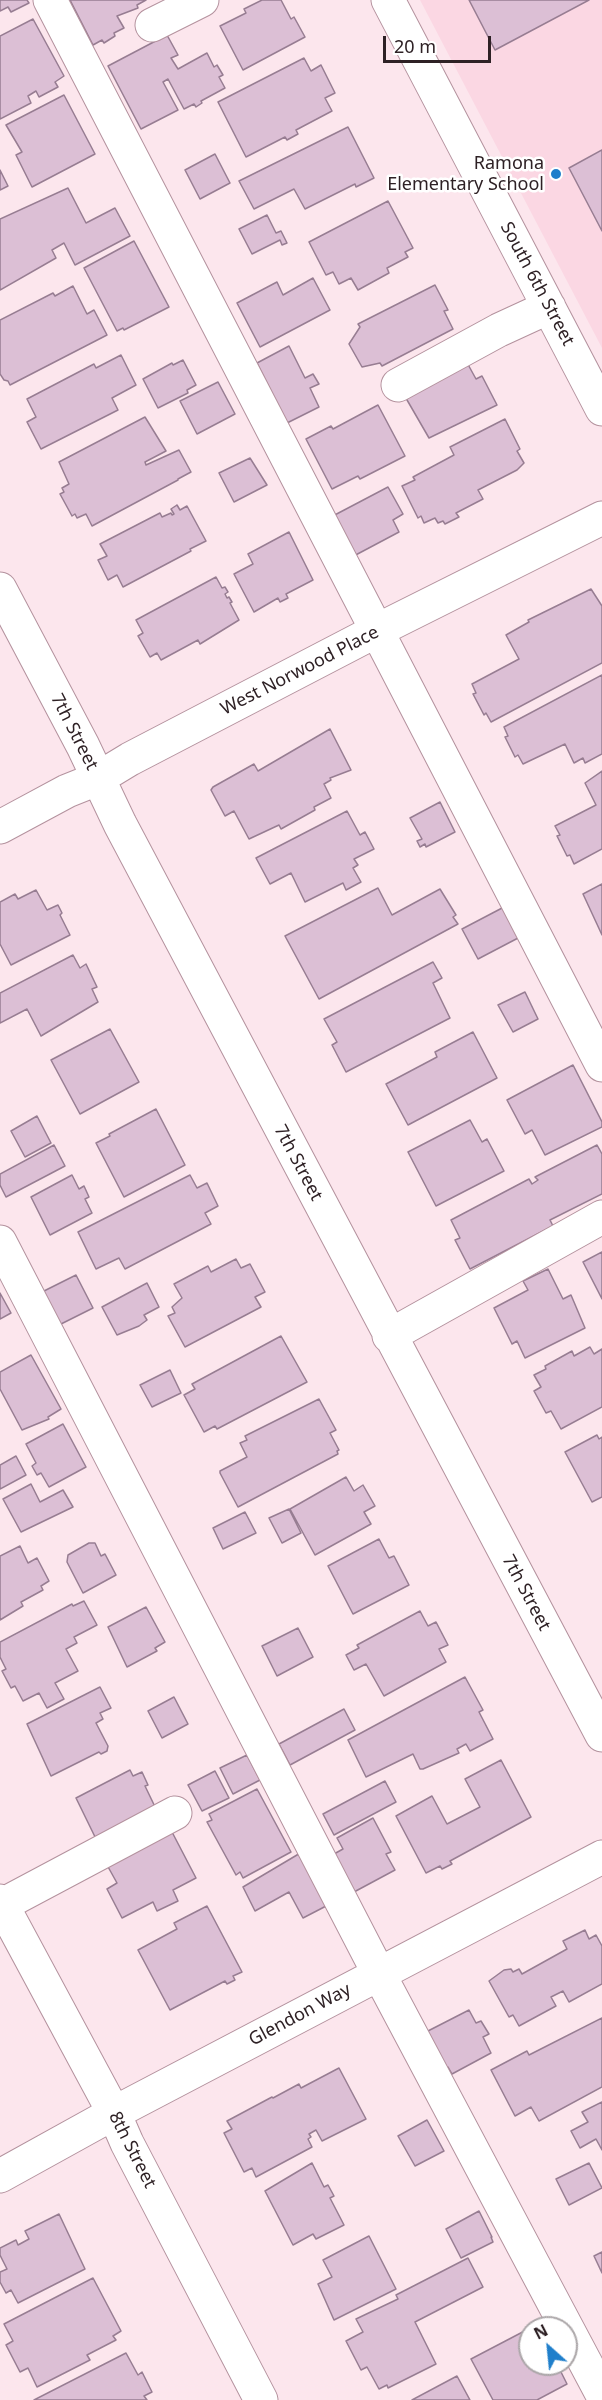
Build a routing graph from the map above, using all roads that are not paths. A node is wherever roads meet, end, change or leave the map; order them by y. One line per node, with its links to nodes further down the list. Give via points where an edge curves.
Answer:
1 (50, 0): 10 (street)
2 (202, 0): 4 (street)
3 (388, 0): 5 (street, South 6th Street)
4 (152, 25)
5 (549, 307): 6 (street); 7 (street, South 6th Street)
6 (398, 385)
7 (602, 409)
8 (602, 518): 10 (street, West Norwood Place)
9 (0, 589): 11 (street, 7th Street)
10 (376, 631): 11 (street, West Norwood Place); 13 (street)
11 (97, 779): 12 (street, West Norwood Place); 16 (street, 7th Street)
12 (0, 827)
13 (602, 1065)
14 (602, 1217): 16 (street)
15 (0, 1242): 21 (street)
16 (389, 1336): 17 (street, 7th Street)
17 (602, 1735)
18 (175, 1813): 20 (street)
19 (602, 1857): 21 (street, Glendon Way)
20 (1, 1903): 22 (street, 8th Street)
21 (378, 1974): 22 (street, Glendon Way); 24 (street)
22 (114, 2113): 23 (street, Glendon Way); 25 (street, 8th Street)
23 (0, 2176)
24 (602, 2394)
25 (261, 2400)

